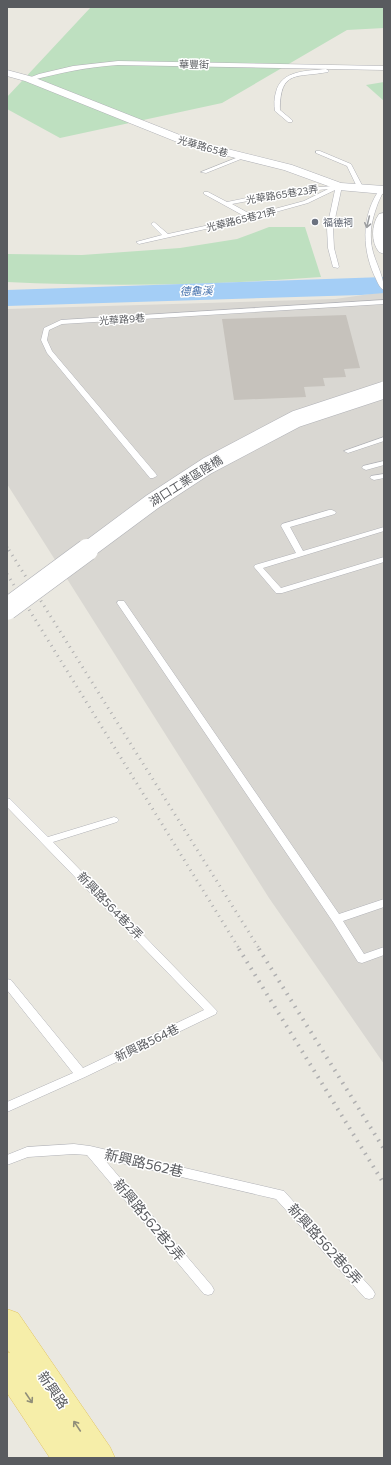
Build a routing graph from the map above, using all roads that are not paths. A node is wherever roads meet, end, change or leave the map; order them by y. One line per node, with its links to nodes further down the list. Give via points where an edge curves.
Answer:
1 (377, 68): 2 (lane, 華豐街); 4 (lane, 華豐街, via 118,63 59,69); 5 (lane, via 294,74 281,83 276,96 277,110)
2 (384, 68)
3 (7, 73): 4 (street)
4 (29, 79): 7 (street, 光華路65巷, via 191,144)
5 (290, 121)
6 (318, 152): 10 (lane, via 349,165)
7 (243, 157): 8 (lane); 9 (street, 光華路65巷, via 288,167)
8 (204, 172)
9 (340, 186): 10 (street, 光華路65巷); 13 (lane, 光華路65巷23弄, via 291,191); 14 (lane, 光華路65巷21弄, via 306,202); 20 (lane, via 330,228 331,248)
10 (361, 189): 11 (street, 光華路65巷)
11 (383, 189): 21 (lane, one-way to 21, via 368,220 366,233 368,251)
12 (206, 193): 13 (lane)
13 (225, 204): 14 (lane)
14 (251, 217): 17 (lane, 光華路65巷21弄)
15 (384, 217): 19 (street, via 380,234)
16 (154, 224): 17 (lane)
17 (167, 236): 18 (lane, 光華路65巷21弄)
18 (139, 242)
19 (384, 249)
20 (336, 267)
21 (384, 288)
22 (384, 302): 28 (lane, 光華路9巷, via 60,322 46,329 44,340 50,352)
23 (384, 390): 36 (street, 湖口工業區陸橋, bridge, via 296,419 207,466 152,502)
24 (384, 439): 25 (lane)
25 (348, 451)
26 (384, 462): 27 (lane)
27 (366, 468)
28 (153, 476)
29 (384, 476): 30 (lane)
30 (374, 478)
31 (332, 512): 33 (lane, via 284,526)
32 (384, 529): 33 (lane)
33 (301, 554): 34 (lane, via 258,567 279,591)
34 (384, 559)
35 (121, 603): 41 (lane)
36 (7, 608)
37 (7, 801): 39 (lane, 新興路564巷2弄)
38 (114, 820): 39 (lane)
39 (46, 841): 44 (lane, 新興路564巷2弄)
40 (384, 903): 41 (lane)
41 (337, 919): 42 (lane, via 362,959)
42 (384, 951)
43 (7, 983): 45 (lane)
44 (212, 1012): 45 (lane, 新興路564巷)
45 (81, 1074): 46 (lane, 新興路564巷)
46 (7, 1107)
47 (90, 1151): 48 (lane, 新興路562巷, via 74,1149 27,1152); 49 (lane, 新興路562巷); 50 (lane, 新興路562巷2弄)
48 (7, 1160)
49 (280, 1195): 51 (lane, 新興路562巷6弄)
50 (208, 1290)
51 (370, 1294)
52 (12, 1346): 53 (main road, 新興路, one-way to 53); 54 (main road, 新興路, one-way to 52)
53 (69, 1458)
54 (99, 1458)

